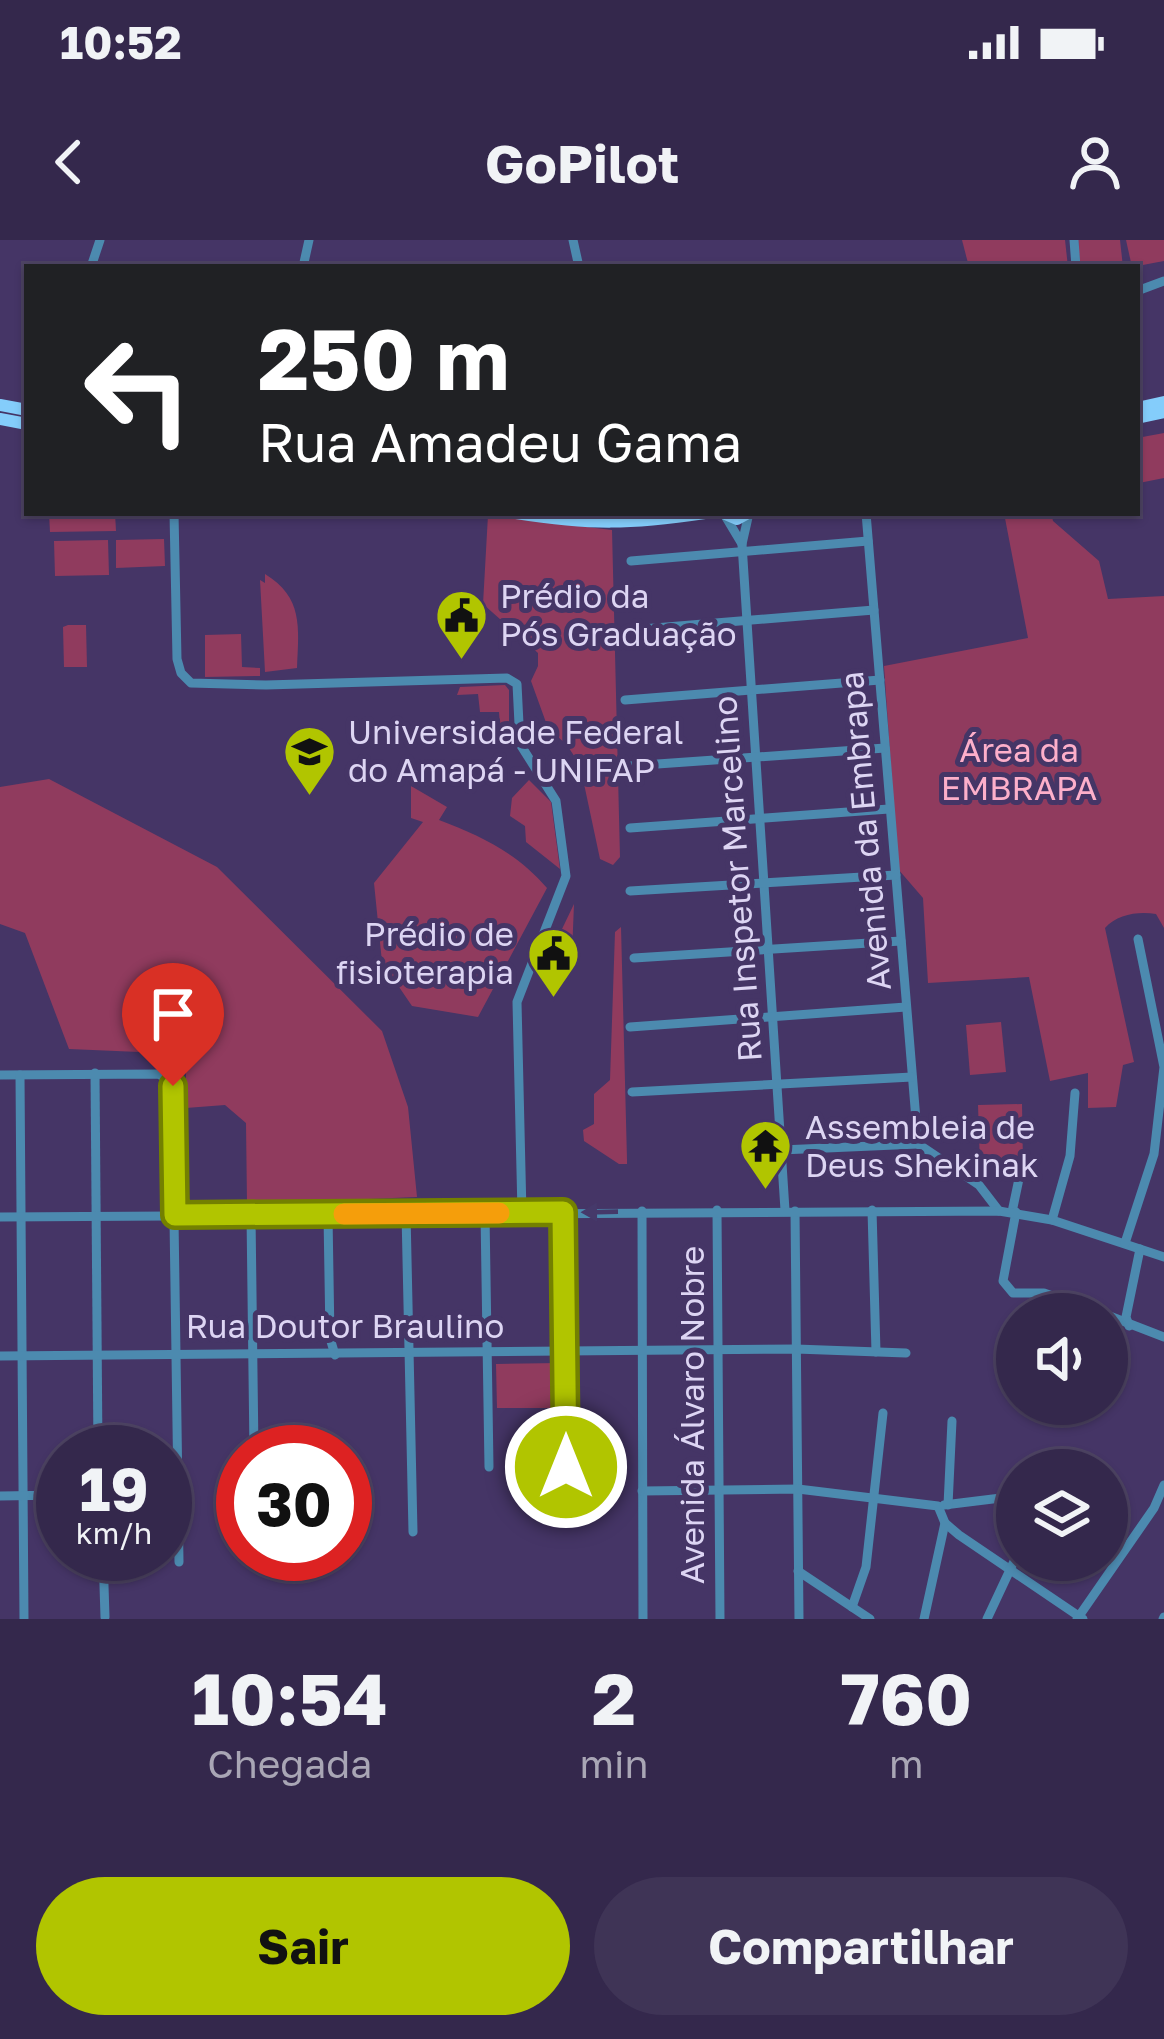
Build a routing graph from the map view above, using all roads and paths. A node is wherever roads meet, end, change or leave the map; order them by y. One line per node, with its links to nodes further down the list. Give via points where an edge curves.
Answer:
1 (174, 516): 50 (street, via 177,658 191,682 517,684 520,744 556,801 566,876 517,1002)
2 (537, 516): 3 (main road, via 594,524)
3 (688, 516)
4 (725, 516): 8 (street, Rua Inspetor Marcelino)
5 (748, 516): 8 (street, Rua Inspetor Marcelino)
6 (866, 516): 7 (street, Avenida da Embrapa)
7 (868, 541): 8 (street); 10 (street, Avenida da Embrapa)
8 (742, 549): 9 (street); 11 (street, Rua Inspetor Marcelino)
9 (631, 561)
10 (874, 610): 11 (street); 13 (street, Avenida da Embrapa)
11 (747, 620): 12 (street); 14 (street, Rua Inspetor Marcelino)
12 (630, 629)
13 (880, 680): 14 (street); 16 (street, Avenida da Embrapa)
14 (752, 690): 15 (street); 17 (street, Rua Inspetor Marcelino)
15 (625, 700)
16 (885, 748): 17 (street); 19 (street, Avenida da Embrapa)
17 (756, 757): 18 (street); 20 (street, Rua Inspetor Marcelino)
18 (628, 766)
19 (889, 809): 20 (street); 22 (street, Avenida da Embrapa)
20 (760, 818): 21 (street); 23 (street, Rua Inspetor Marcelino)
21 (630, 827)
22 (896, 874): 23 (street); 26 (street, Avenida da Embrapa)
23 (764, 883): 24 (street); 27 (street, Rua Inspetor Marcelino)
24 (630, 891)
25 (1138, 939): 59 (street, via 1164,1067 1154,1154)
26 (901, 941): 27 (street); 29 (street, Avenida da Embrapa)
27 (768, 950): 28 (street); 30 (street, Rua Inspetor Marcelino)
28 (634, 958)
29 (907, 1007): 30 (street); 35 (street, Avenida da Embrapa)
30 (772, 1017): 31 (street); 36 (street, Rua Inspetor Marcelino)
31 (630, 1027)
32 (94, 1073): 34 (street); 52 (street, via 165,1074 173,1086); 55 (street)
33 (0, 1075): 34 (street)
34 (20, 1075): 57 (street)
35 (912, 1077): 36 (street); 39 (street, Avenida da Embrapa)
36 (777, 1084): 37 (street); 40 (street, Rua Inspetor Marcelino)
37 (632, 1092)
38 (1075, 1093): 58 (street, via 1070,1156)
39 (918, 1144): 40 (street); 44 (street, via 979,1185)
40 (781, 1150): 46 (street, Rua Inspetor Marcelino)
41 (1020, 1174): 48 (street)
42 (718, 1210): 45 (street); 46 (street); 67 (street, Avenida Álvaro Nobre)
43 (872, 1210): 44 (street); 46 (street); 69 (street)
44 (999, 1210): 48 (street)
45 (641, 1211): 47 (street, one-way to 47); 66 (street)
46 (790, 1211): 65 (street, Rua Inspetor Marcelino)
47 (563, 1212): 50 (street); 68 (street)
48 (1014, 1212): 58 (street); 62 (street, via 1003,1285)
49 (406, 1213): 51 (street); 54 (street); 75 (street)
50 (522, 1213): 51 (street)
51 (485, 1214): 70 (street)
52 (175, 1215): 53 (street); 55 (street); 72 (street)
53 (251, 1215): 54 (street); 73 (street)
54 (328, 1215): 74 (street)
55 (97, 1216): 57 (street); 78 (street)
56 (0, 1217): 57 (street)
57 (20, 1217): 77 (street)
58 (1052, 1220): 59 (street)
59 (1125, 1244): 60 (street)
60 (1140, 1249): 61 (street); 63 (street)
61 (1164, 1258)
62 (1012, 1293)
63 (1129, 1326): 64 (street)
64 (1164, 1337)
65 (796, 1349): 67 (street, Rua Doutor Braulino); 69 (street, Rua Doutor Braulino); 87 (street, Rua Inspetor Marcelino)
66 (642, 1350): 67 (street, Rua Doutor Braulino); 68 (street, Rua Doutor Braulino); 88 (street)
67 (718, 1350): 89 (street, Avenida Álvaro Nobre)
68 (566, 1352): 70 (street, Rua Doutor Braulino); 85 (street)
69 (876, 1352): 71 (street, Rua Doutor Braulino)
70 (488, 1353): 75 (street, Rua Doutor Braulino); 84 (street)
71 (906, 1353)
72 (177, 1354): 73 (street, Rua Doutor Braulino); 78 (street, Rua Doutor Braulino); 82 (street)
73 (253, 1354): 74 (street, Rua Doutor Braulino); 83 (street)
74 (335, 1355): 75 (street, Rua Doutor Braulino)
75 (409, 1355): 97 (street)
76 (0, 1356): 77 (street, Rua Doutor Braulino)
77 (20, 1356): 78 (street, Rua Doutor Braulino); 91 (street)
78 (96, 1356): 81 (street)
79 (883, 1413): 93 (street)
80 (952, 1421): 95 (street)
81 (97, 1425)
82 (173, 1425)
83 (254, 1425)
84 (489, 1467)
85 (566, 1467)
86 (1164, 1485): 105 (street)
87 (798, 1489): 89 (street); 93 (street); 99 (street, Rua Inspetor Marcelino)
88 (642, 1491): 89 (street); 107 (street)
89 (720, 1491): 108 (street, Avenida Álvaro Nobre)
90 (0, 1496): 91 (street)
91 (21, 1496): 92 (street); 106 (street)
92 (36, 1496)
93 (873, 1497): 95 (street); 103 (street, via 864,1581)
94 (996, 1499): 95 (street)
95 (943, 1505): 96 (street)
96 (945, 1523): 98 (street); 111 (street)
97 (413, 1532)
98 (996, 1561)
99 (798, 1571): 103 (street); 109 (street, Rua Inspetor Marcelino)
100 (104, 1581): 104 (street)
101 (1005, 1581): 112 (street)
102 (1025, 1581): 105 (street)
103 (852, 1606): 110 (street)
104 (105, 1617)
105 (1080, 1618)
106 (24, 1619)
107 (643, 1619)
108 (720, 1619)
109 (799, 1619)
110 (870, 1619)
111 (924, 1619)
112 (987, 1619)

